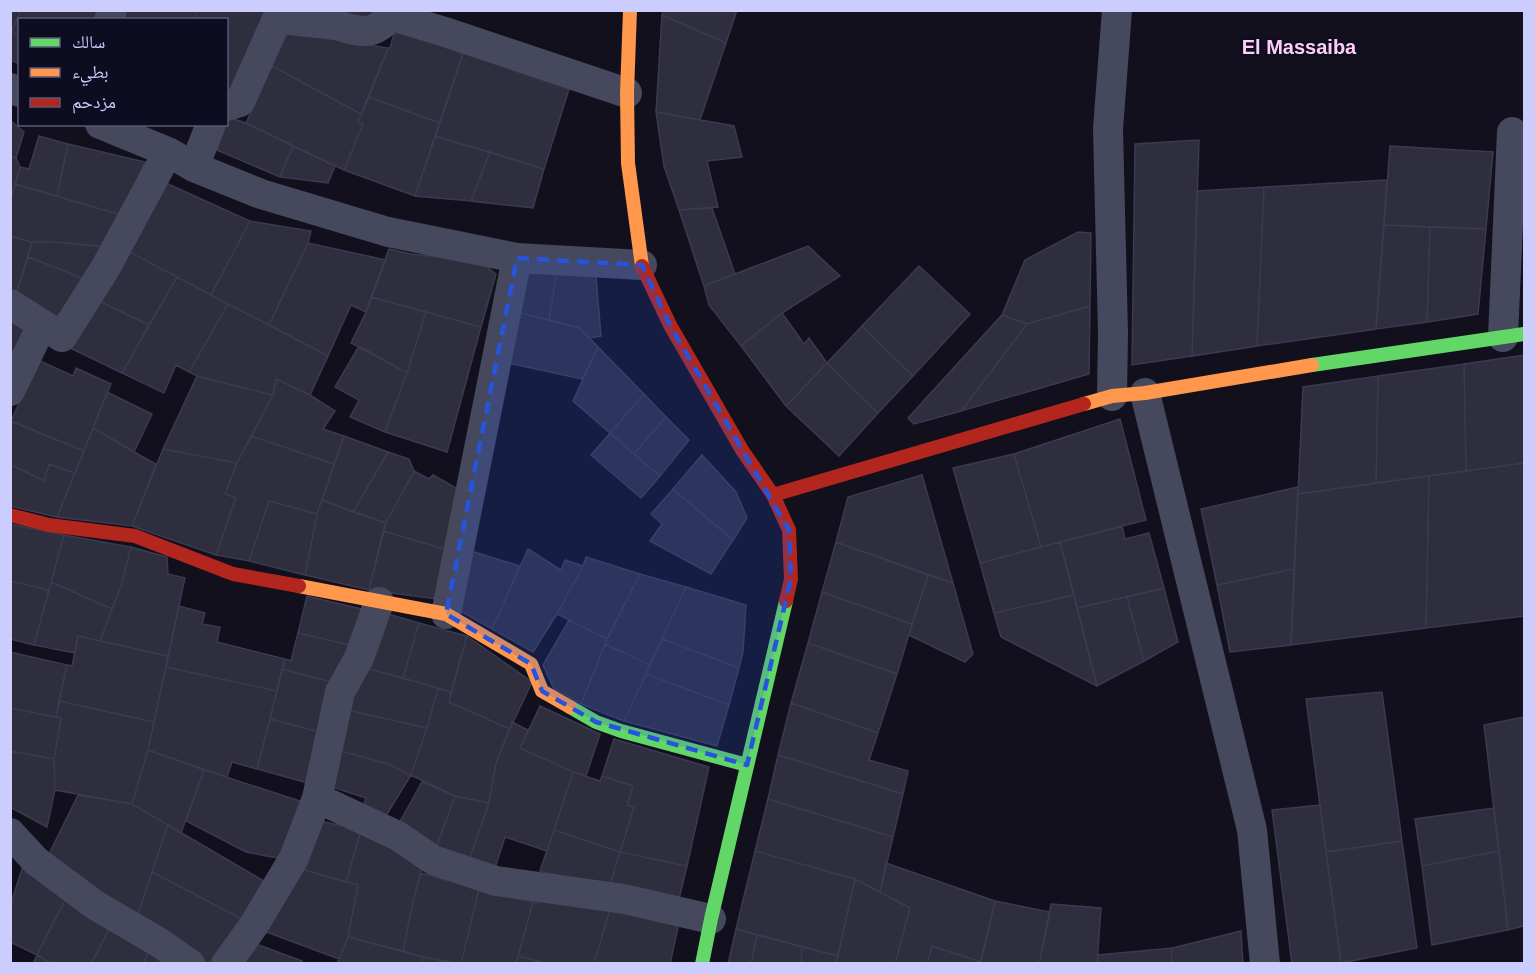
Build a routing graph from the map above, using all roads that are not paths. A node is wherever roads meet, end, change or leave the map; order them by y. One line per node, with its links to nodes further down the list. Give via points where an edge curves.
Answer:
1 (630, 10): 4 (street)
2 (1117, 10): 19 (street, via 1108,129)
3 (279, 14): 4 (street, via 295,22 353,31 370,31 392,16); 5 (street, via 240,102)
4 (627, 93): 13 (street, via 628,163)
5 (228, 105)
6 (111, 126): 8 (street)
7 (210, 126): 11 (street)
8 (137, 131): 10 (street)
9 (1512, 132): 16 (street)
10 (168, 152): 11 (street); 15 (street, via 106,267 62,337)
11 (194, 167): 12 (street, via 261,194 388,232)
12 (517, 258): 13 (street); 23 (street)
13 (642, 265): 20 (street, via 670,325 742,450)
14 (10, 304): 15 (street)
15 (42, 325): 17 (street)
16 (1514, 335): 18 (street)
17 (10, 391)
18 (1145, 393): 19 (street); 31 (street, via 1252,830)
19 (1112, 396): 20 (street)
20 (773, 495): 24 (street, via 789,530 791,579)
21 (10, 515): 22 (street, via 49,525 135,536 233,574)
22 (379, 602): 23 (street); 25 (street, via 359,658 340,693)
23 (446, 614): 24 (street, via 531,664 542,691 596,722)
24 (747, 765): 27 (street)
25 (317, 798): 27 (street, via 398,836 433,860 496,881 624,899); 29 (street, via 294,858)
26 (10, 833): 28 (street, via 36,861 95,905)
27 (711, 920): 30 (street)
28 (190, 963)
29 (226, 963)
30 (702, 963)
31 (1265, 963)

